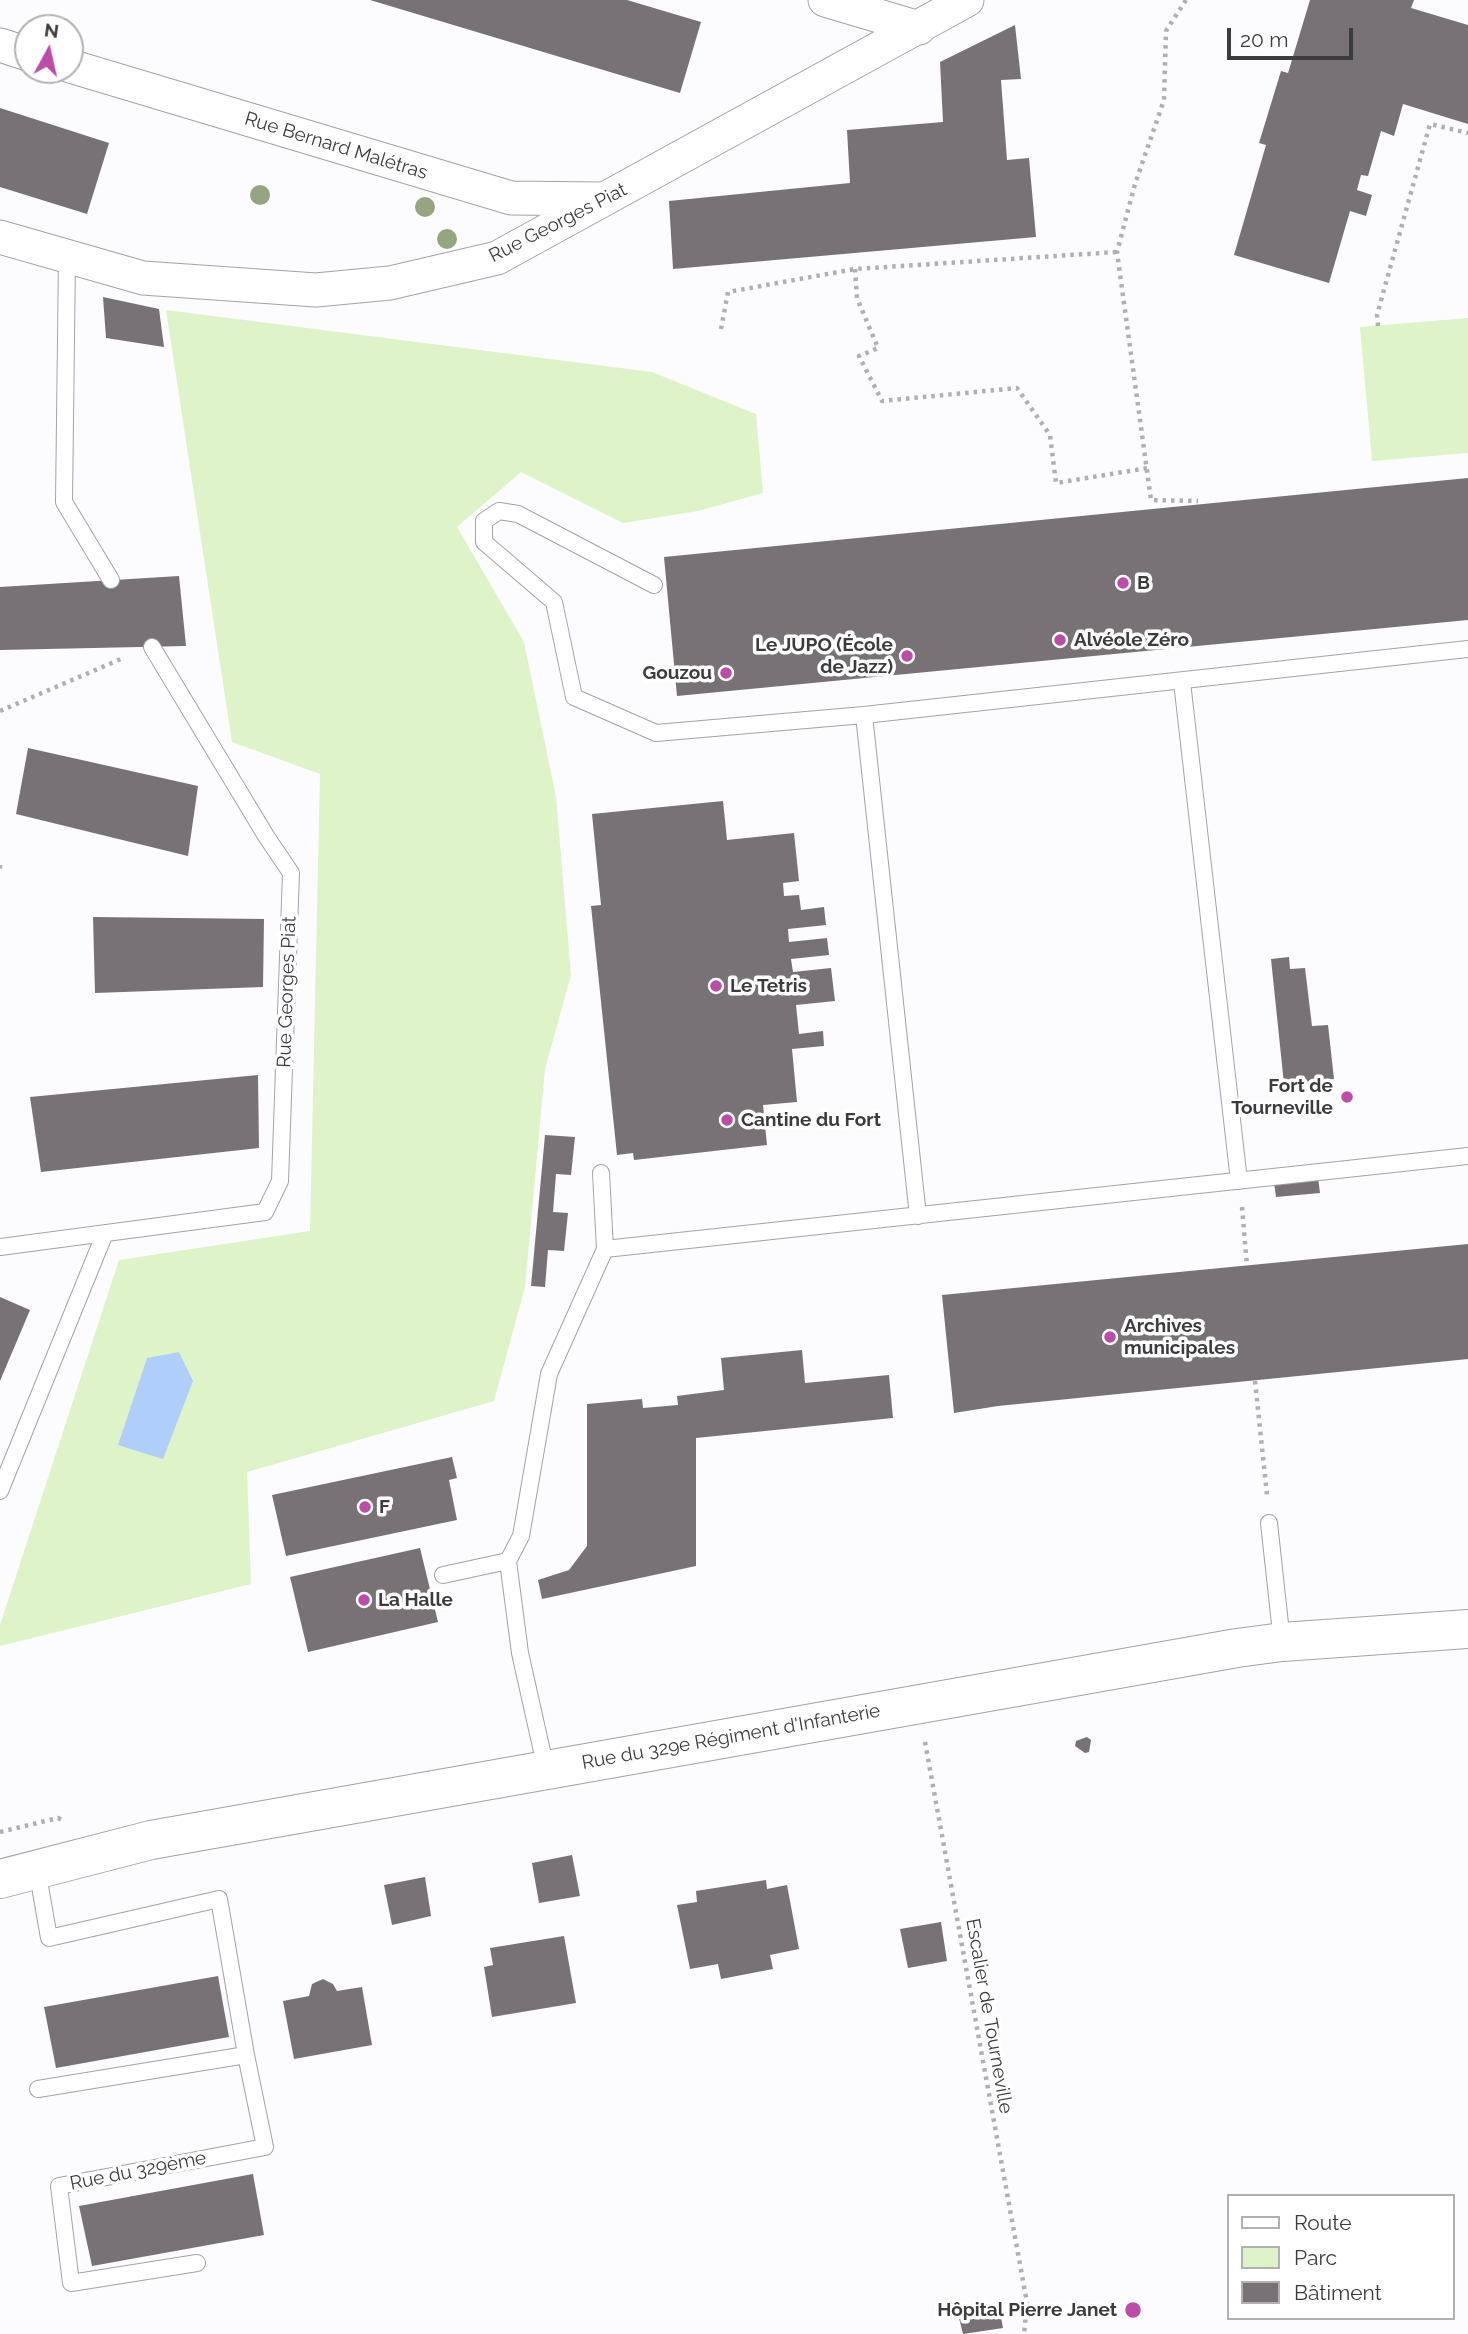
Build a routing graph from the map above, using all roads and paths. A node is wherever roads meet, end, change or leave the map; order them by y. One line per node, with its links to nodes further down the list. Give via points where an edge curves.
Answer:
1 (825, 0): 4 (street)
2 (967, 0): 4 (street, Rue Georges Piat)
3 (1185, 0): 9 (path, via 1166,31 1164,100)
4 (919, 28): 7 (street, Rue Georges Piat)
5 (84, 70): 7 (street, Rue Bernard Malétras, via 511,198)
6 (1468, 133): 12 (path, via 1430,124 1393,250)
7 (606, 199): 10 (street, Rue Georges Piat, via 497,258 390,283 316,290 143,278)
8 (0, 237): 10 (street, Rue Georges Piat)
9 (1117, 252): 11 (path); 14 (path)
10 (67, 256): 16 (lane, via 64,502)
11 (855, 269): 13 (path, via 728,292); 14 (path, via 857,298 878,348 859,356 882,401 1017,388 1051,435 1056,483)
12 (1378, 326)
13 (721, 329)
14 (1148, 467): 15 (path, via 1151,500)
15 (1198, 501)
16 (111, 580)
17 (654, 585): 23 (lane, via 518,514 499,511 484,522 484,542 554,602 575,697 656,733)
18 (152, 647): 29 (lane, Rue Georges Piat, via 291,873 280,1181 265,1212)
19 (1468, 649): 21 (lane)
20 (121, 659): 22 (path)
21 (1182, 681): 23 (lane); 26 (lane)
22 (0, 711)
23 (864, 715): 27 (lane)
24 (1468, 1156): 26 (lane)
25 (601, 1173): 31 (lane)
26 (1239, 1181): 27 (lane)
27 (918, 1216): 31 (lane)
28 (1244, 1227): 32 (path)
29 (105, 1233): 30 (lane, Rue Georges Piat); 35 (lane)
30 (0, 1247)
31 (605, 1249): 37 (lane, via 550,1374 521,1536)
32 (1247, 1266)
33 (1255, 1381): 34 (path)
34 (1265, 1477)
35 (0, 1491)
36 (1269, 1522): 40 (lane)
37 (508, 1561): 38 (lane); 42 (lane, via 520,1653)
38 (443, 1576)
39 (1468, 1629): 40 (street, Rue du 329e Régiment d'Infanterie)
40 (1282, 1642): 41 (street, Rue du 329e Régiment d'Infanterie)
41 (917, 1704): 42 (street, Rue du 329e Régiment d'Infanterie); 48 (path, Escalier de Tourneville, via 1027,2303)
42 (546, 1769): 43 (street, Rue du 329e Régiment d'Infanterie, via 151,1840)
43 (37, 1869): 44 (street, Rue du 329e Régiment d'Infanterie); 45 (lane, Rue du 329ème, via 49,1938 219,1899)
44 (0, 1879)
45 (246, 2055): 46 (lane); 47 (lane, Rue du 329ème, via 265,2147 59,2186 71,2283)
46 (38, 2089)
47 (197, 2263)
48 (1024, 2334)

